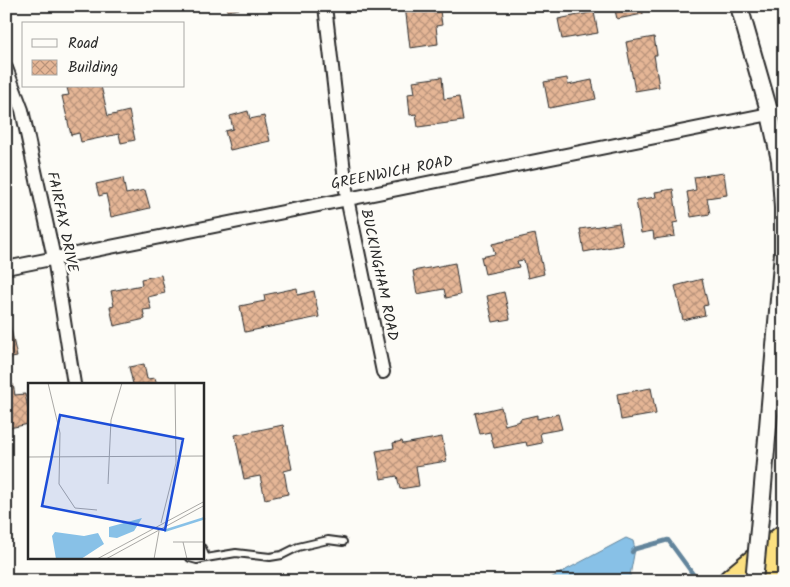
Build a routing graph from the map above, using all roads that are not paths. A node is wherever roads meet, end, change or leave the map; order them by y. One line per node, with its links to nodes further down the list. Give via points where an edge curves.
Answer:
1 (325, 6): 5 (street, BUCKINGHAM ROAD)
2 (740, 6): 4 (street)
3 (6, 68): 6 (street, FAIRFAX DRIVE, via 22,110)
4 (777, 112): 5 (street, GREENWICH ROAD); 16 (street, bridge, via 784,208 783,253)
5 (347, 198): 6 (street, GREENWICH ROAD); 8 (street, BUCKINGHAM ROAD)
6 (54, 258): 7 (street, GREENWICH ROAD); 9 (street, FAIRFAX DRIVE)
7 (6, 268)
8 (383, 372)
9 (74, 383)
10 (784, 537): 15 (highway)
11 (343, 542): 13 (lane, via 328,540 270,557 236,553)
12 (204, 553): 13 (lane)
13 (206, 558)
14 (784, 567): 17 (highway)
15 (731, 581)
16 (754, 581)
17 (767, 581)

